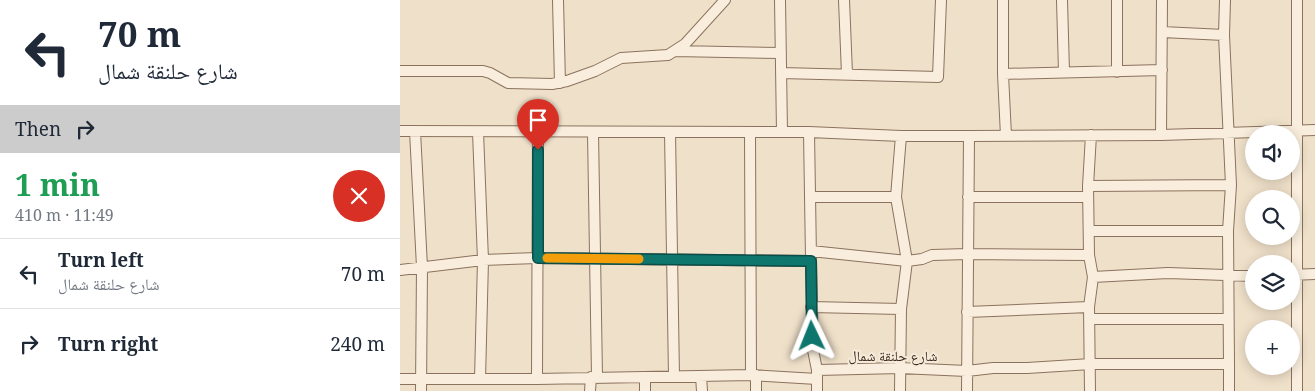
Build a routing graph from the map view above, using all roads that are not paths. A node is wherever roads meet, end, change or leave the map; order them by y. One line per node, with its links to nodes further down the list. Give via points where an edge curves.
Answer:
1 (558, 0): 23 (street)
2 (725, 0): 14 (street)
3 (780, 0): 15 (street)
4 (844, 0): 21 (street)
5 (1004, 0): 22 (street)
6 (1062, 0): 18 (street)
7 (1117, 0): 19 (street)
8 (1162, 0): 12 (street)
9 (1225, 0): 13 (street)
10 (1297, 0): 24 (street)
11 (940, 1): 21 (street, via 938,77)
12 (1162, 32): 13 (street); 16 (street)
13 (1224, 35): 37 (street)
14 (675, 51): 15 (street); 23 (street, via 668,55 621,58)
15 (781, 53): 20 (street)
16 (1162, 70): 19 (street); 39 (street)
17 (400, 71): 23 (street, via 483,71 508,84)
18 (1064, 72): 19 (street); 22 (street)
19 (1117, 72)
20 (781, 73): 21 (street); 34 (street)
21 (847, 74)
22 (1003, 74): 42 (street)
23 (560, 83)
24 (1298, 125)
25 (1300, 130): 26 (street)
26 (1315, 130)
27 (400, 131): 28 (street)
28 (415, 131): 29 (street); 62 (street)
29 (478, 132): 30 (street); 58 (street)
30 (538, 132): 31 (street); 56 (street)
31 (592, 132): 32 (street); 57 (street)
32 (670, 132): 33 (street); 59 (street)
33 (750, 132): 34 (street); 60 (street)
34 (782, 132): 35 (street)
35 (809, 132): 40 (street); 46 (street)
36 (1245, 132): 37 (street)
37 (1228, 133): 39 (street); 44 (street)
38 (1091, 135): 39 (street); 42 (street); 45 (street)
39 (1162, 135)
40 (901, 136): 41 (street); 47 (street)
41 (969, 136): 42 (street); 48 (street)
42 (1006, 136)
43 (1297, 180): 54 (street)
44 (1231, 185): 45 (street); 51 (street)
45 (1088, 186): 49 (street)
46 (811, 197): 47 (street); 55 (street)
47 (896, 197): 61 (street)
48 (968, 197): 49 (street); 52 (street)
49 (1088, 197): 50 (street)
50 (1089, 231): 51 (street); 53 (street)
51 (1228, 231): 66 (street)
52 (968, 254): 53 (street); 61 (street, via 932,255); 73 (street)
53 (1089, 255): 68 (street)
54 (1295, 255)
55 (811, 256): 60 (street); 61 (street); 69 (street)
56 (538, 258): 57 (street); 58 (street); 86 (street)
57 (594, 258): 59 (street); 84 (street)
58 (483, 260): 62 (street); 89 (street)
59 (672, 260): 60 (street); 82 (street)
60 (751, 261): 81 (street)
61 (907, 261): 71 (street)
62 (422, 267): 63 (street); 88 (street)
63 (400, 270)
64 (1315, 274): 65 (street)
65 (1300, 275)
66 (1228, 276): 67 (street); 68 (street, via 1168,273); 75 (street)
67 (1245, 276)
68 (1093, 277): 70 (street)
69 (811, 307): 71 (street); 80 (street, via 812,350)
70 (1089, 307): 73 (street); 74 (street)
71 (901, 309): 78 (street)
72 (1295, 310): 100 (street)
73 (968, 312): 79 (street)
74 (1089, 319): 75 (street); 76 (street)
75 (1228, 319): 77 (street)
76 (1091, 364): 77 (street, شارع حلنقة شمال); 79 (street, شارع حلنقة شمال); 98 (street)
77 (1229, 364): 99 (street)
78 (900, 368): 79 (street, شارع حلنقة شمال); 80 (street, شارع حلنقة شمال); 96 (street)
79 (967, 371): 97 (street)
80 (817, 374): 81 (street, شارع حلنقة شمال); 95 (street)
81 (754, 375): 83 (street, شارع حلنقة شمال); 94 (street)
82 (674, 376): 83 (street, شارع حلنقة شمال); 85 (street, شارع حلنقة شمال)
83 (701, 376): 93 (street)
84 (594, 377): 85 (street, شارع حلنقة شمال); 86 (street, شارع حلنقة شمال); 91 (street)
85 (645, 377): 92 (street)
86 (537, 378): 89 (street, شارع حلنقة شمال)
87 (400, 379): 88 (street, شارع حلنقة شمال)
88 (421, 379): 89 (street, شارع حلنقة شمال); 90 (street)
89 (480, 379)
90 (421, 391)
91 (590, 391)
92 (645, 391)
93 (702, 391)
94 (756, 391)
95 (817, 391)
96 (900, 391)
97 (967, 391)
98 (1090, 391)
99 (1229, 391)
100 (1297, 391)

